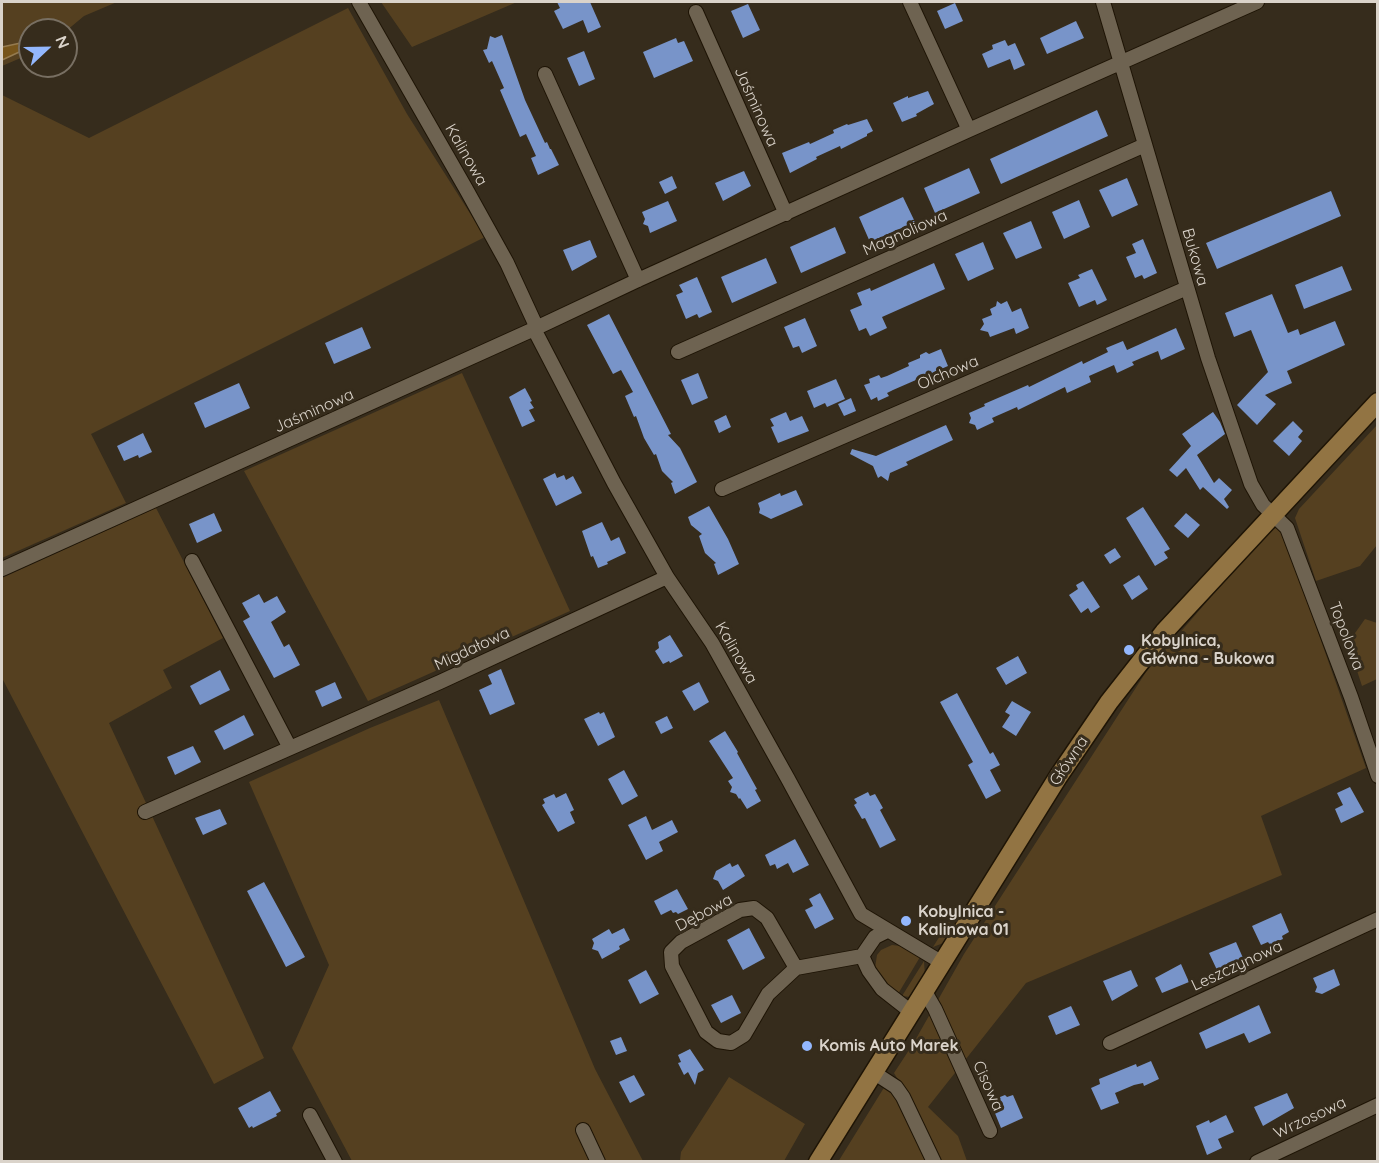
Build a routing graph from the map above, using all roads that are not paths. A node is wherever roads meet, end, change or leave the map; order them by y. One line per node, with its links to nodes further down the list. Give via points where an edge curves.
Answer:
1 (359, 2): 13 (street, Kalinowa, via 507,263)
2 (910, 2): 8 (street)
3 (1103, 2): 6 (street, Bukowa)
4 (1257, 2): 6 (street, Jaśminowa)
5 (696, 12): 10 (street, Jaśminowa)
6 (1120, 64): 8 (street, Jaśminowa); 9 (street, Bukowa)
7 (545, 74): 11 (street)
8 (969, 130): 10 (street, Jaśminowa)
9 (1145, 145): 12 (street, Bukowa); 14 (street, Magnoliowa)
10 (786, 214): 11 (street, Jaśminowa)
11 (638, 280): 13 (street, Jaśminowa)
12 (1187, 288): 16 (street, Olchowa); 17 (street, Bukowa, via 1251,484 1263,505)
13 (535, 329): 19 (street, Jaśminowa); 20 (street, Kalinowa)
14 (678, 352)
15 (1377, 402): 17 (main road, Główna)
16 (722, 489)
17 (1273, 513): 22 (street, Topolowa, via 1287,528); 28 (main road, Główna, via 1164,632 1109,702)
18 (192, 561): 21 (street)
19 (2, 569)
20 (667, 577): 21 (street, Migdałowa); 26 (street, Kalinowa, via 712,643 861,914)
21 (290, 748): 24 (street, Migdałowa)
22 (1375, 761): 23 (street, Topolowa)
23 (1377, 776)
24 (146, 812)
25 (1377, 919): 32 (street, Leszczynowa)
26 (887, 931): 27 (street, via 875,937); 28 (street, Kalinowa)
27 (862, 956): 29 (street); 31 (street, via 882,989)
28 (941, 962): 30 (main road, Główna)
29 (796, 968): 29 (street, Dębowa, via 768,994 744,1035 731,1043 718,1041 706,1032 672,966 671,952 681,942 740,910 754,908 767,918)
30 (924, 990): 31 (main road, Główna); 37 (street, Cisowa)
31 (910, 1011): 33 (main road, Główna)
32 (1110, 1044)
33 (873, 1072): 40 (main road, Główna); 41 (street, via 903,1096)
34 (1377, 1105): 42 (street, Wrzosowa)
35 (310, 1115): 38 (street)
36 (583, 1130): 39 (street)
37 (990, 1131)
38 (335, 1161)
39 (598, 1161)
40 (818, 1161)
41 (934, 1161)
42 (1257, 1161)

